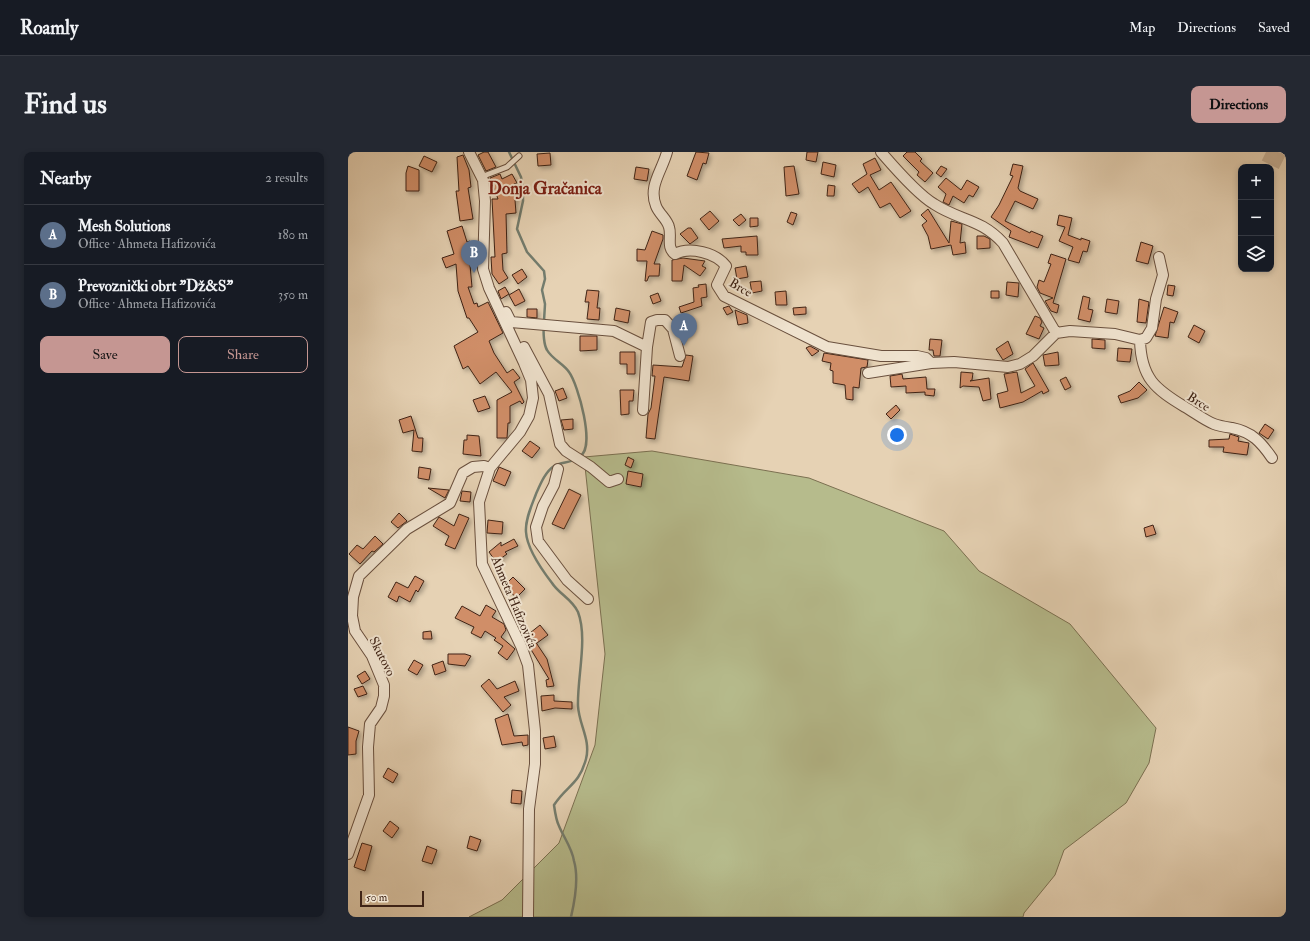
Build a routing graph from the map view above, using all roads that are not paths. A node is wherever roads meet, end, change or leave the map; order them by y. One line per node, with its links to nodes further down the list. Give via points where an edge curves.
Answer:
1 (470, 152): 5 (street, Ahmeta Hafizovića)
2 (666, 152): 13 (street, Brce, via 657,173 653,192 656,207 669,226 670,247 675,254 687,250 698,251 721,259 726,266 717,285 724,296 826,347 881,356 917,356 926,358)
3 (882, 152): 9 (street, via 933,204 992,231 1003,243)
4 (519, 156): 5 (lane, via 508,166)
5 (481, 177): 7 (street, Ahmeta Hafizovića, via 485,201 483,269)
6 (1159, 257): 10 (street, via 1163,275 1152,328 1148,336)
7 (493, 298): 8 (street, via 504,309); 17 (street, Ahmeta Hafizovića, via 531,380 533,398 529,416 520,432)
8 (511, 322): 11 (street, via 614,331); 19 (street, via 549,394 560,444 609,482)
9 (1056, 333): 10 (street, via 1070,331 1115,334); 13 (street, Brce, via 1033,356 1020,364 1008,367 954,362)
10 (1140, 340): 16 (street, Brce, via 1145,369 1158,390 1214,424 1243,430 1253,435)
11 (647, 347): 12 (street, via 651,322 665,320 673,329); 15 (street)
12 (680, 356)
13 (931, 363): 14 (street, Brce)
14 (868, 374)
15 (643, 410)
16 (1272, 458)
17 (490, 468): 21 (street, Skutovo, via 473,467 463,473 450,503 407,529 359,576 353,597); 23 (street, Ahmeta Hafizovića, via 479,502 482,564 528,665 535,731 535,764 530,809)
18 (558, 469): 20 (street, via 536,527 538,541 567,580)
19 (618, 478)
20 (588, 599)
21 (352, 631): 22 (street, Skutovo, via 372,656 384,685 384,696 381,708 370,724 369,795)
22 (348, 854)
23 (528, 917)

